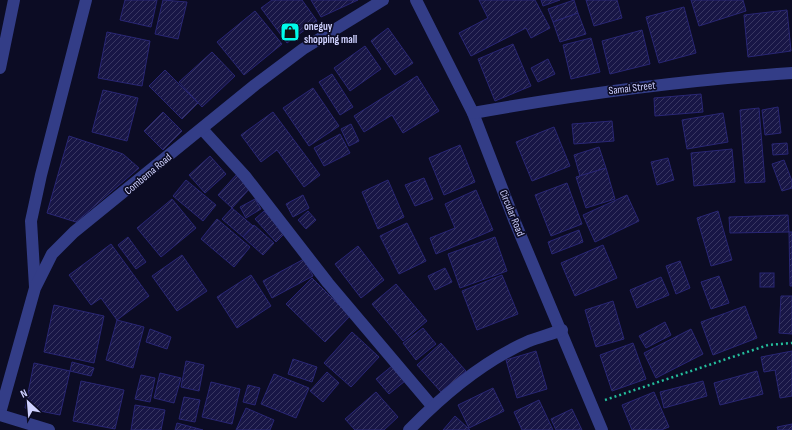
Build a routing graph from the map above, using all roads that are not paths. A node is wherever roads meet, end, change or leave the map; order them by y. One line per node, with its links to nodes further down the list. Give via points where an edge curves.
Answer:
1 (14, 0): 5 (street)
2 (86, 0): 9 (street, via 31,221)
3 (383, 0): 8 (street, Combema Road, via 304,49)
4 (416, 0): 7 (street, Circular Road)
5 (0, 68)
6 (792, 74): 7 (street, Samai Street, via 737,77 570,96)
7 (473, 113): 10 (street, Circular Road, via 515,222)
8 (202, 129): 9 (street, Combema Road, via 74,232 52,254); 11 (street, via 245,176 328,282)
9 (35, 288): 12 (street, Combema Road)
10 (562, 330): 11 (street, via 530,341 495,359 461,381); 15 (street, Circular Road)
11 (432, 406): 14 (street)
12 (0, 414): 13 (street)
13 (49, 430)
14 (409, 430)
15 (602, 430)

